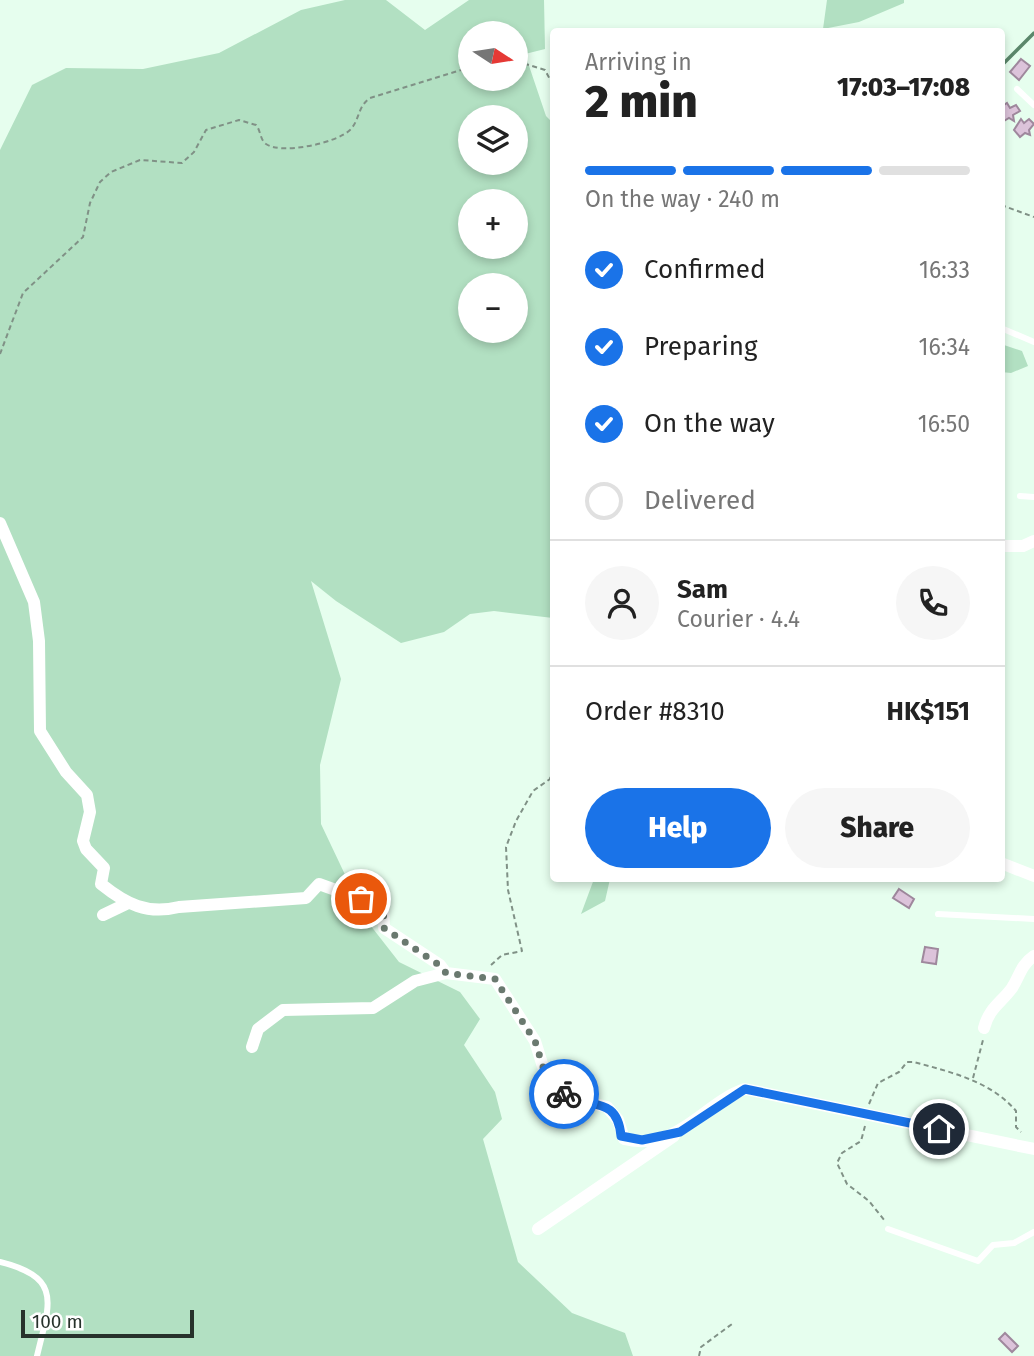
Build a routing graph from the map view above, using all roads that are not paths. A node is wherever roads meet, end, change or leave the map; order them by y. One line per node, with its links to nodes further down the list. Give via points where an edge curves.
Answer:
1 (1017, 89): 2 (lane)
2 (1034, 105)
3 (1005, 330): 4 (lane)
4 (1034, 342)
5 (1020, 496): 6 (lane)
6 (1034, 497)
7 (0, 523): 12 (street, via 34,602 40,731 87,795 90,812 83,841 104,868 101,884)
8 (1034, 541): 9 (street)
9 (1005, 546)
10 (1005, 865): 11 (street)
11 (1034, 876)
12 (126, 904): 14 (street); 17 (street, via 161,911 306,898 319,884 366,901 383,900 384,928)
13 (938, 914): 15 (lane)
14 (103, 915)
15 (1034, 919)
16 (1034, 956): 18 (street, via 1023,964 1010,991 990,1010)
17 (446, 973): 19 (street, via 415,981 373,1008 283,1010 258,1030); 20 (street, via 495,979 535,1041 544,1070 567,1097 607,1107 618,1120 624,1139)
18 (984, 1028)
19 (252, 1047)
20 (680, 1132): 21 (street, via 745,1089); 22 (street)
21 (1034, 1149)
22 (538, 1229)
23 (888, 1229): 24 (lane, via 978,1261 993,1245 1014,1243)
24 (1034, 1232)
25 (0, 1262): 26 (lane, via 32,1272 45,1289 47,1310)
26 (37, 1356)

